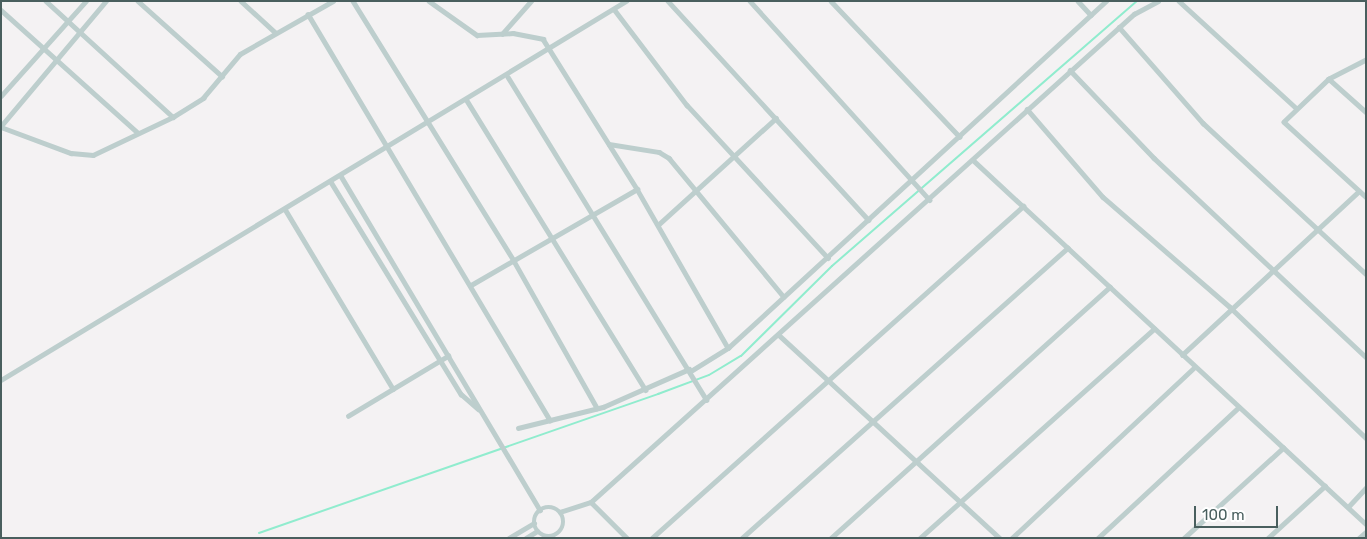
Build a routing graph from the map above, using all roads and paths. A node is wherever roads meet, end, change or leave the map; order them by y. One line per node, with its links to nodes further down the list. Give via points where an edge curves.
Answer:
1 (46, 1): 22 (street)
2 (86, 1): 22 (street)
3 (106, 1): 24 (street)
4 (138, 1): 32 (street)
5 (241, 1): 25 (street)
6 (353, 1): 42 (street)
7 (429, 1): 26 (street, via 477,36)
8 (531, 1): 26 (street)
9 (626, 1): 18 (street)
10 (668, 1): 41 (street)
11 (750, 1): 51 (street)
12 (832, 1): 45 (street)
13 (1078, 1): 21 (street)
14 (1106, 1): 21 (street)
15 (1158, 1): 23 (street)
16 (1179, 1): 37 (street)
17 (330, 2): 20 (street)
18 (614, 9): 28 (street); 48 (street)
19 (1, 10): 27 (street)
20 (308, 14): 25 (street); 47 (street)
21 (1091, 15): 45 (street)
22 (68, 21): 24 (street); 27 (street)
23 (1119, 27): 31 (street); 63 (street, via 1203,123)
24 (79, 31): 29 (street); 40 (street)
25 (275, 32): 32 (street, via 240,54)
26 (502, 34): 28 (street, via 542,39)
27 (44, 48): 29 (street); 35 (street)
28 (550, 51): 33 (street); 46 (street)
29 (55, 58): 43 (street); 44 (street)
30 (1366, 60): 34 (street)
31 (1070, 70): 38 (street); 68 (street, via 1154,158)
32 (222, 76): 40 (street, via 203,98)
33 (508, 77): 36 (street); 60 (street)
34 (1329, 79): 37 (street); 39 (street)
35 (1, 96)
36 (466, 99): 42 (street); 64 (street)
37 (1296, 108): 54 (street, via 1284,122)
38 (1027, 109): 49 (street); 73 (street, via 1103,197)
39 (1366, 112)
40 (173, 117): 44 (street)
41 (776, 118): 48 (street); 61 (street)
42 (425, 122): 47 (street); 67 (street)
43 (1, 127): 44 (street, via 71,153 93,155)
44 (137, 132)
45 (960, 137): 51 (street)
46 (608, 144): 53 (street); 55 (street, via 660,152)
47 (387, 149): 50 (street); 70 (street)
48 (735, 158): 55 (street); 66 (street)
49 (974, 160): 57 (street); 58 (street)
50 (341, 176): 52 (street); 78 (street)
51 (914, 181): 57 (street); 61 (street)
52 (331, 182): 59 (street); 80 (street)
53 (637, 189): 60 (street); 62 (street)
54 (1359, 191): 56 (street); 63 (street)
55 (697, 194): 62 (street); 72 (street)
56 (1366, 197)
57 (930, 200): 75 (street)
58 (1023, 206): 65 (street); 84 (street)
59 (285, 209): 83 (street); 85 (street)
60 (595, 217): 64 (street); 82 (street)
61 (869, 220): 66 (street)
62 (658, 225): 76 (street)
63 (1317, 228): 68 (street); 69 (street)
64 (552, 240): 67 (street); 86 (street)
65 (1068, 248): 71 (street); 93 (street)
66 (828, 258): 72 (street)
67 (514, 261): 70 (street); 88 (street)
68 (1272, 269): 73 (street); 79 (street)
69 (1366, 274)
70 (471, 285): 92 (street)
71 (1110, 287): 74 (street); 97 (street)
72 (784, 297): 76 (street)
73 (1230, 307): 77 (street); 95 (street)
74 (1154, 328): 77 (street); 100 (street)
75 (780, 336): 84 (street); 87 (street)
76 (728, 348): 82 (street)
77 (1182, 355): 81 (street)
78 (448, 356): 80 (street); 90 (street)
79 (1366, 357)
80 (440, 361): 85 (street); 90 (street, via 461,394)
81 (1195, 367): 89 (street); 119 (street)
82 (691, 372): 86 (street); 87 (street, via 703,388)
83 (1, 380)
84 (831, 382): 93 (street); 114 (street)
85 (393, 389): 91 (street)
86 (646, 390): 88 (street)
87 (706, 400): 101 (street)
88 (597, 408): 92 (street)
89 (1239, 408): 96 (street); 120 (street)
90 (482, 412): 103 (street)
91 (348, 416)
92 (550, 420): 94 (street)
93 (874, 422): 97 (street); 115 (street)
94 (518, 428)
95 (1366, 438)
96 (1283, 448): 98 (street); 121 (street)
97 (917, 462): 100 (street); 116 (street)
98 (1325, 486): 102 (street); 122 (street)
99 (1366, 488): 102 (street)
100 (962, 501): 117 (street); 118 (street)
101 (591, 502): 104 (street); 113 (street)
102 (1348, 507): 106 (street)
103 (540, 510): 104 (street, via 553,507); 105 (street)
104 (560, 512): 108 (street)
105 (534, 522): 107 (street); 110 (street)
106 (1366, 524)
107 (537, 531): 108 (street, via 551,537); 111 (street)
108 (562, 531): 112 (street)
109 (1366, 532): 123 (street)
110 (509, 538)
111 (526, 538)
112 (564, 538)
113 (627, 538)
114 (652, 538)
115 (742, 538)
116 (831, 538)
117 (920, 538)
118 (1000, 538)
119 (1012, 538)
120 (1098, 538)
121 (1184, 538)
122 (1268, 538)
123 (1359, 538)

